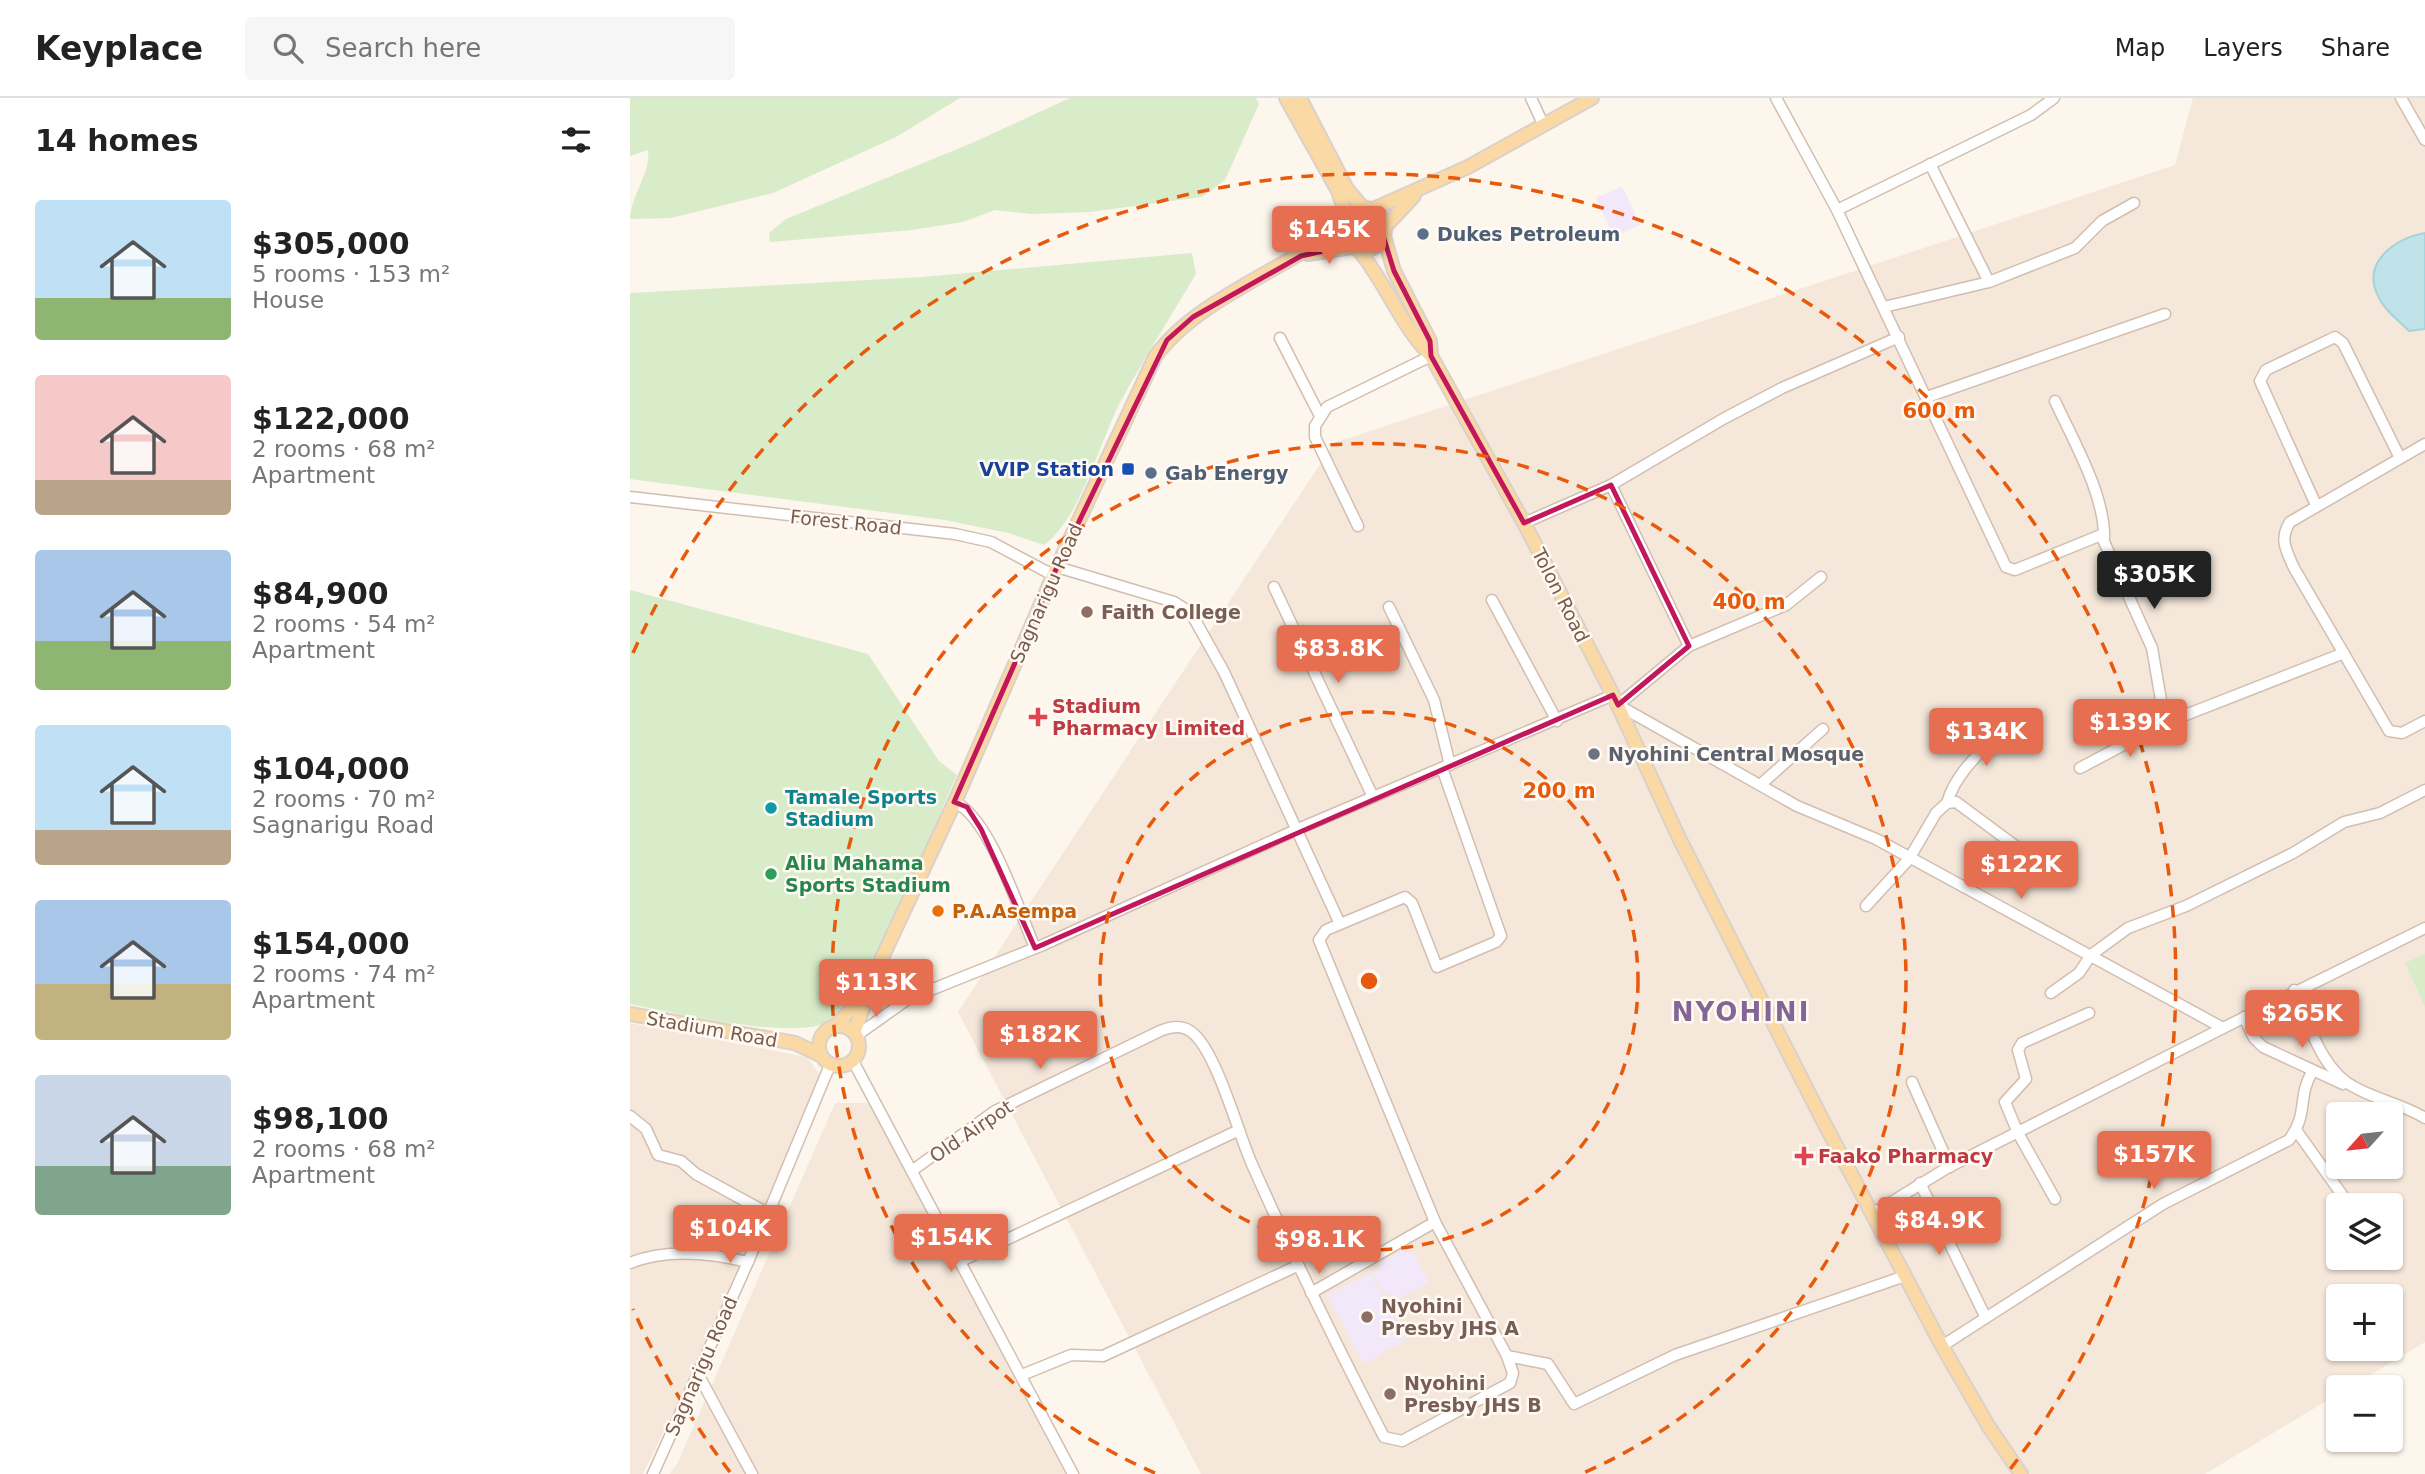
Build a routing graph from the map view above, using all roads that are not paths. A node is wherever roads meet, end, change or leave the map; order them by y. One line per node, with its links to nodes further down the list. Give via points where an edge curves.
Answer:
1 (1286, 98): 15 (main road, via 1338,191)
2 (1300, 98): 13 (main road, via 1347,189)
3 (1531, 98): 8 (street)
4 (1592, 98): 8 (main road)
5 (1776, 98): 14 (street)
6 (2054, 98): 10 (street, via 2031,115)
7 (2402, 98): 9 (street)
8 (1543, 124): 11 (main road)
9 (2425, 140)
10 (1930, 164): 14 (street); 19 (street)
11 (1419, 190): 13 (main road); 16 (main road)
12 (2134, 203): 19 (street, via 2102,221 2075,248)
13 (1367, 209): 15 (main road); 16 (main road, via 1380,217)
14 (1837, 209): 20 (street)
15 (1345, 221): 17 (main road, via 1344,237); 18 (main road, Sagnarigu Road)
16 (1384, 232): 17 (main road, via 1376,247); 24 (main road, via 1394,271 1430,341)
17 (1355, 248): 18 (main road, Sagnarigu Road); 24 (main road, via 1381,277 1418,343)
18 (1301, 256): 36 (main road, Sagnarigu Road, via 1193,317 1167,340)
19 (1989, 282): 20 (street)
20 (1884, 307): 22 (street)
21 (2165, 314): 25 (street)
22 (1899, 337): 25 (street); 30 (street, via 1782,388)
23 (1280, 338): 27 (street)
24 (1431, 356): 27 (street, via 1327,407); 33 (main road, Tolon Road)
25 (1927, 397): 35 (street, via 2008,570 2097,535)
26 (2055, 401): 35 (street, via 2086,468)
27 (1320, 416): 34 (street, via 1315,436)
28 (2425, 443): 29 (street)
29 (2400, 458): 32 (street); 32 (street, via 2343,343 2335,337 2266,370 2260,381)
30 (1611, 485): 33 (street); 41 (street)
31 (630, 496): 36 (street, Forest Road, via 955,534 991,542)
32 (2316, 505): 42 (street, via 2290,522 2283,542)
33 (1524, 523): 43 (main road, Tolon Road)
34 (1358, 526)
35 (2104, 538): 46 (street, via 2152,648)
36 (1055, 571): 54 (main road, Sagnarigu Road); 56 (street, Forest Road, via 1174,602 1191,613)
37 (1821, 578): 41 (street, via 1786,605)
38 (1274, 587): 53 (street)
39 (1492, 600): 44 (street)
40 (1390, 607): 49 (street, via 1434,700)
41 (1689, 646): 43 (street)
42 (2344, 653): 45 (street, via 2389,731 2402,733); 46 (street)
43 (1615, 700): 44 (street); 51 (street); 92 (main road, Tolon Road, via 1680,840)
44 (1557, 721): 49 (street)
45 (2425, 721)
46 (2165, 723): 50 (street)
47 (2008, 725): 55 (street, via 1976,755)
48 (1822, 729): 51 (street)
49 (1446, 767): 53 (street); 60 (street, via 1501,936 1437,967 1412,903 1405,897)
50 (2080, 768)
51 (1760, 785): 57 (street)
52 (2425, 790): 63 (street, via 2380,813 2344,822 2186,906 2128,928)
53 (1373, 797): 56 (street)
54 (954, 802): 62 (street, via 967,807 981,829); 66 (main road, Sagnarigu Road)
55 (1947, 803): 57 (street); 58 (street, via 1956,802)
56 (1298, 829): 60 (street, Forest Road); 62 (street)
57 (1909, 859): 59 (street); 63 (street)
58 (2053, 878)
59 (1866, 906)
60 (1340, 924): 93 (street, via 1321,934 1319,940)
61 (2425, 928): 64 (street)
62 (1035, 948): 73 (street, via 908,999)
63 (2091, 955): 65 (street, via 2079,973); 71 (street)
64 (2294, 990): 69 (street); 80 (street, via 2325,1060)
65 (2051, 993)
66 (866, 995): 70 (main road, Sagnarigu Road); 73 (main road, Sagnarigu Road)
67 (2089, 1013): 85 (street, via 2018,1049 2026,1079 2005,1102)
68 (630, 1014): 74 (main road, Stadium Road)
69 (2244, 1017): 71 (street); 78 (street, via 2263,1047)
70 (835, 1026): 72 (main road); 73 (main road)
71 (2222, 1028): 85 (street)
72 (822, 1034): 74 (main road, Stadium Road); 75 (main road)
73 (855, 1034): 76 (main road, via 859,1046)
74 (795, 1043): 75 (main road, Stadium Road)
75 (820, 1055): 77 (main road)
76 (853, 1061): 77 (main road); 87 (street)
77 (830, 1065): 91 (street, Sagnarigu Road)
78 (2312, 1072): 80 (street); 83 (street, via 2302,1089 2304,1113)
79 (1912, 1082): 86 (street)
80 (2353, 1087): 82 (street)
81 (630, 1116): 91 (street, via 646,1129 658,1155 681,1161 695,1174)
82 (2425, 1118)
83 (2296, 1130): 89 (street); 100 (street, via 2290,1140 2163,1204)
84 (1237, 1131): 87 (street, Old Airpot, via 1219,1078 1195,1035 1174,1026 995,1111); 95 (street); 97 (street)
85 (2018, 1133): 86 (street); 90 (street)
86 (1950, 1167): 88 (street)
87 (913, 1170): 95 (street)
88 (1920, 1183): 92 (street); 100 (street)
89 (2341, 1193)
90 (2055, 1199)
91 (769, 1214): 94 (street, Sagnarigu Road)
92 (1872, 1214): 98 (main road, Tolon Road)
93 (1435, 1222): 99 (street); 102 (street)
94 (748, 1262): 96 (street, via 714,1254 672,1254); 103 (street, Sagnarigu Road)
95 (961, 1262): 104 (street)
96 (630, 1263)
97 (1297, 1266): 99 (street); 104 (street, via 1102,1356 1072,1355)
98 (1905, 1276): 101 (main road, Tolon Road); 102 (street, via 1675,1355 1574,1404 1548,1364)
99 (1311, 1293): 102 (street, via 1384,1437 1391,1441 1402,1441 1510,1383 1513,1373)
100 (1985, 1316): 101 (street)
101 (1942, 1346): 108 (main road, Tolon Road)
102 (1507, 1356)
103 (698, 1374): 105 (street, Sagnarigu Road); 106 (street)
104 (1022, 1376): 107 (street)
105 (653, 1474)
106 (752, 1474)
107 (1073, 1474)
108 (2021, 1474)

